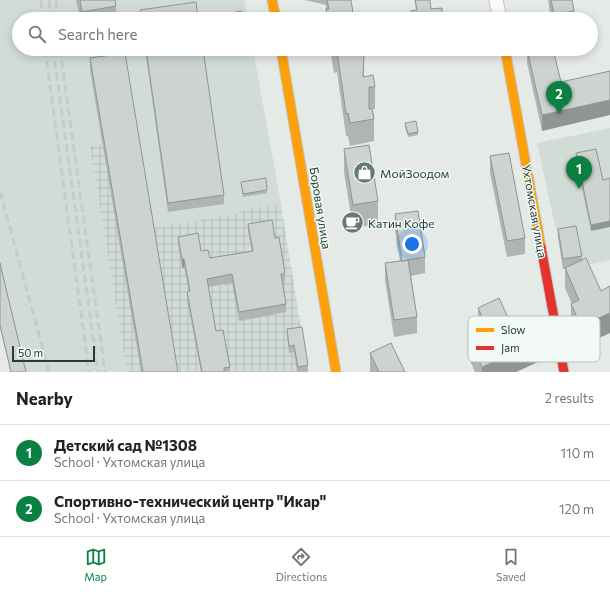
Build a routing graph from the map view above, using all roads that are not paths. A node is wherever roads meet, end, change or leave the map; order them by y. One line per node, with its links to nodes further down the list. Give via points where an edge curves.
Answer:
1 (272, 0): 3 (street)
2 (496, 0): 4 (street)
3 (275, 12)
4 (499, 12)
5 (282, 56): 9 (street, Боровая улица)
6 (506, 56): 7 (street, Ухтомская улица)
7 (554, 316)
8 (562, 362): 10 (street, Ухтомская улица)
9 (336, 372)
10 (564, 372)

